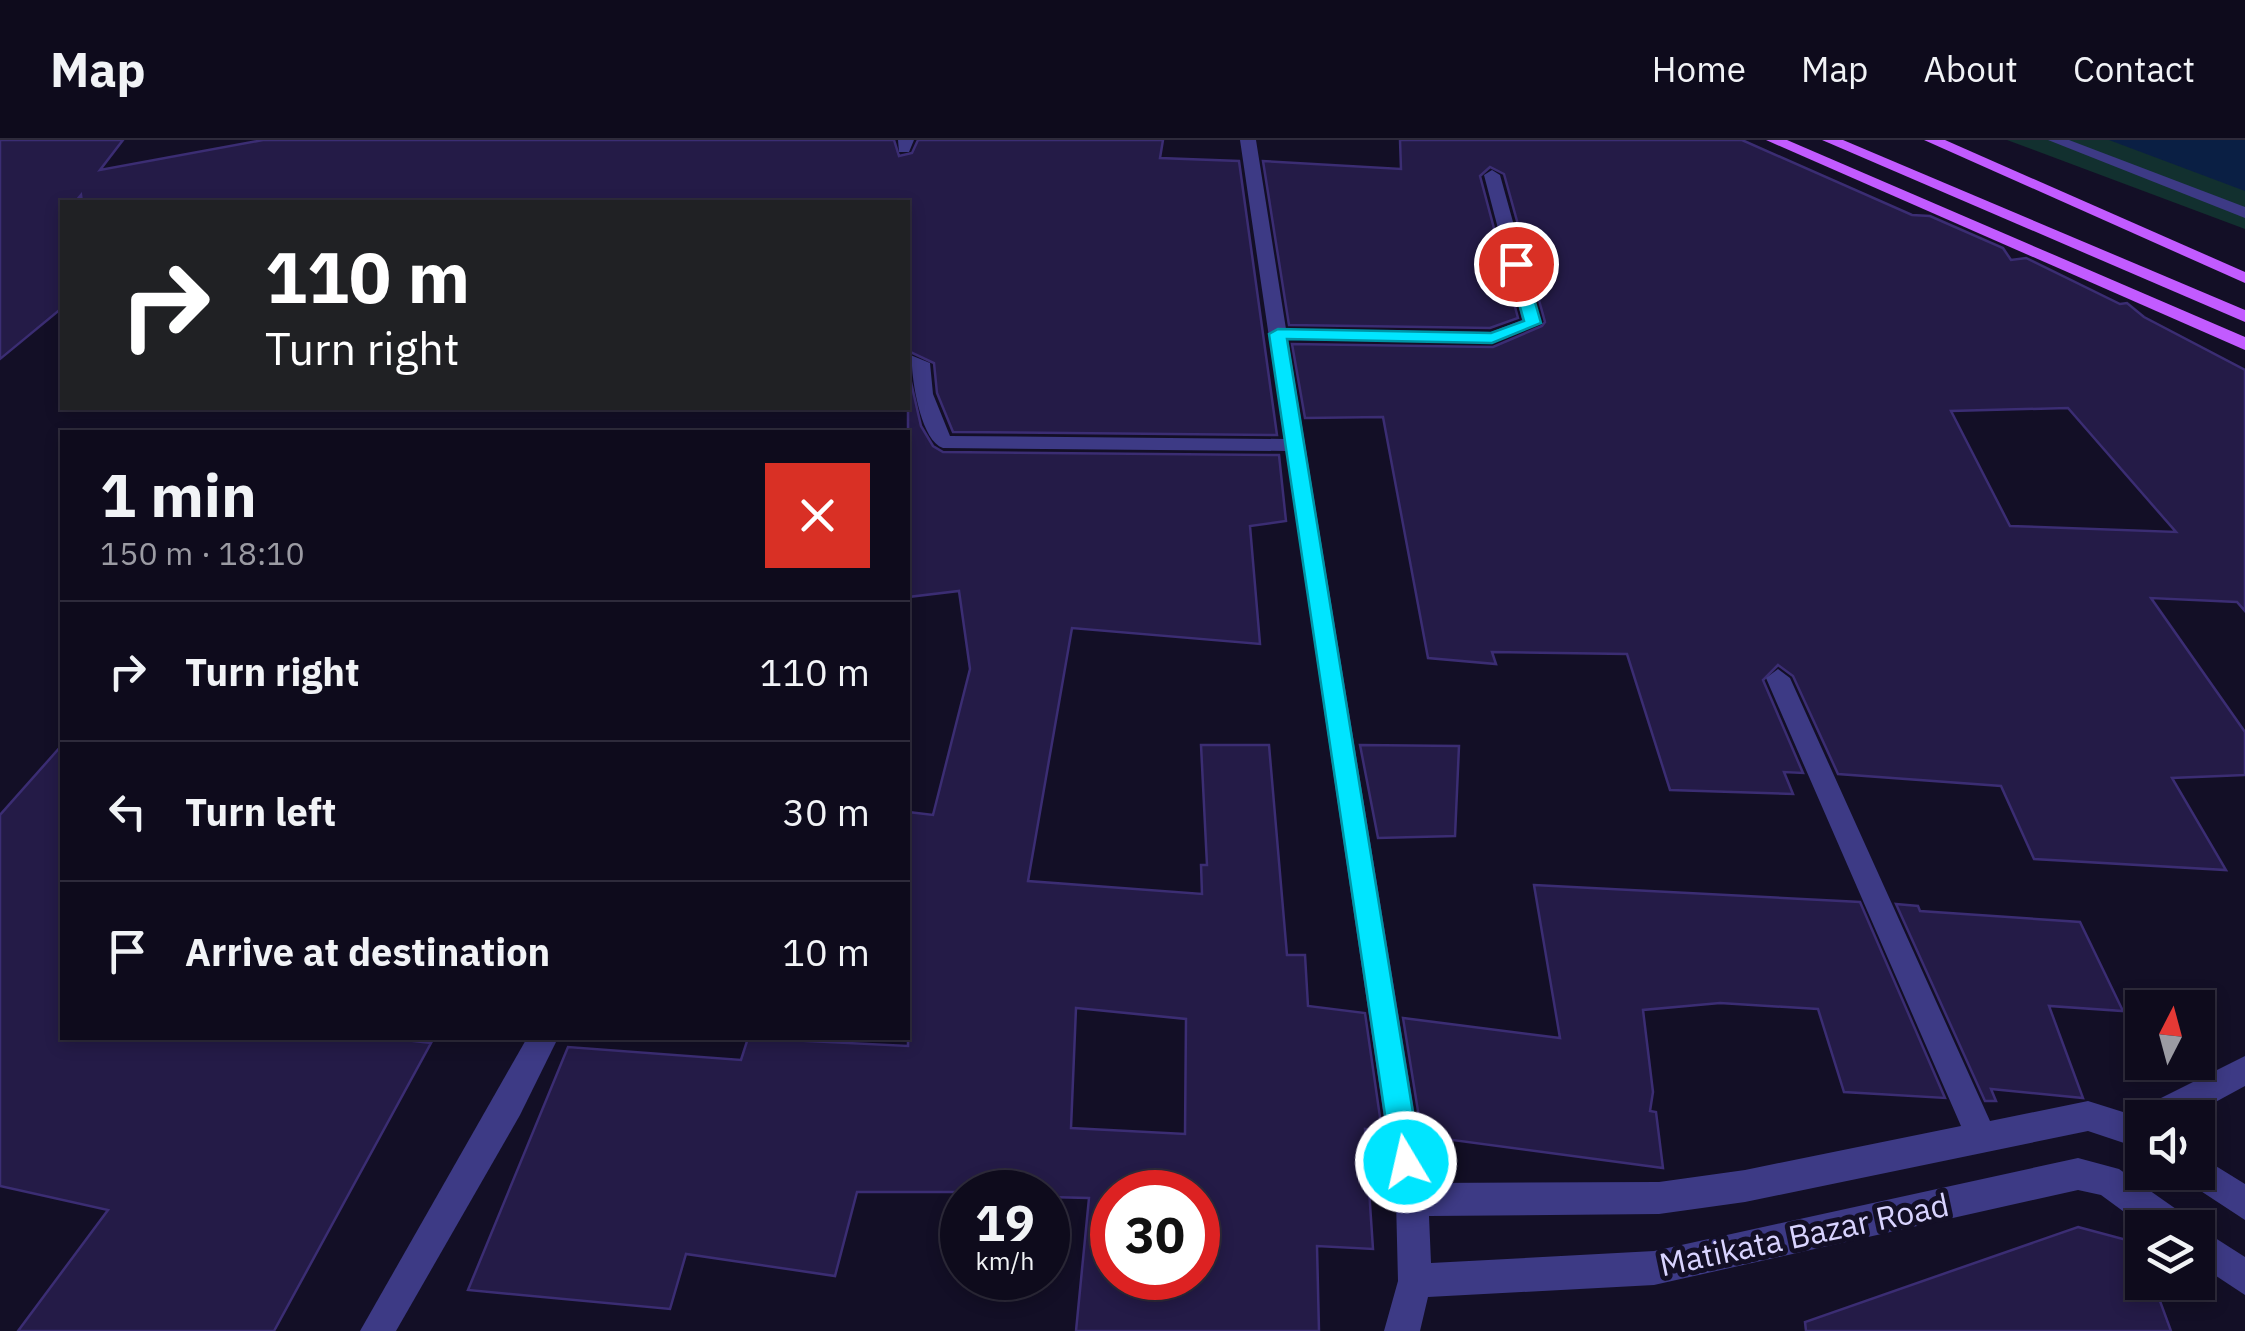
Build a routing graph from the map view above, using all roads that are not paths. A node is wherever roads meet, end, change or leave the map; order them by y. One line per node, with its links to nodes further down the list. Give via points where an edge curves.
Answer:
1 (1248, 140): 10 (street)
2 (1774, 140): 11 (main road)
3 (1830, 140): 9 (main road)
4 (1932, 140): 8 (main road)
5 (2055, 140): 7 (street)
6 (1492, 175): 10 (street, via 1532,323 1492,338)
7 (2245, 214)
8 (2245, 278)
9 (2245, 317)
10 (1278, 334): 13 (street)
11 (2245, 344)
12 (910, 360): 13 (street, via 921,363 923,394 943,442)
13 (1295, 445): 21 (street)
14 (1778, 678): 19 (street)
15 (541, 1040): 27 (street)
16 (2245, 1070): 17 (street)
17 (2190, 1100)
18 (2125, 1123): 19 (street, Matikata Bazar Road, via 2088,1116)
19 (1982, 1138): 21 (street, Matikata Bazar Road, via 1658,1198)
20 (2215, 1183): 22 (street)
21 (1412, 1200): 26 (street)
22 (2245, 1204)
23 (2149, 1210): 26 (street, Matikata Bazar Road, via 2108,1180 2078,1174 1654,1268)
24 (2215, 1256): 25 (street)
25 (2245, 1278)
26 (1414, 1281): 28 (street)
27 (377, 1331)
28 (1402, 1331)

